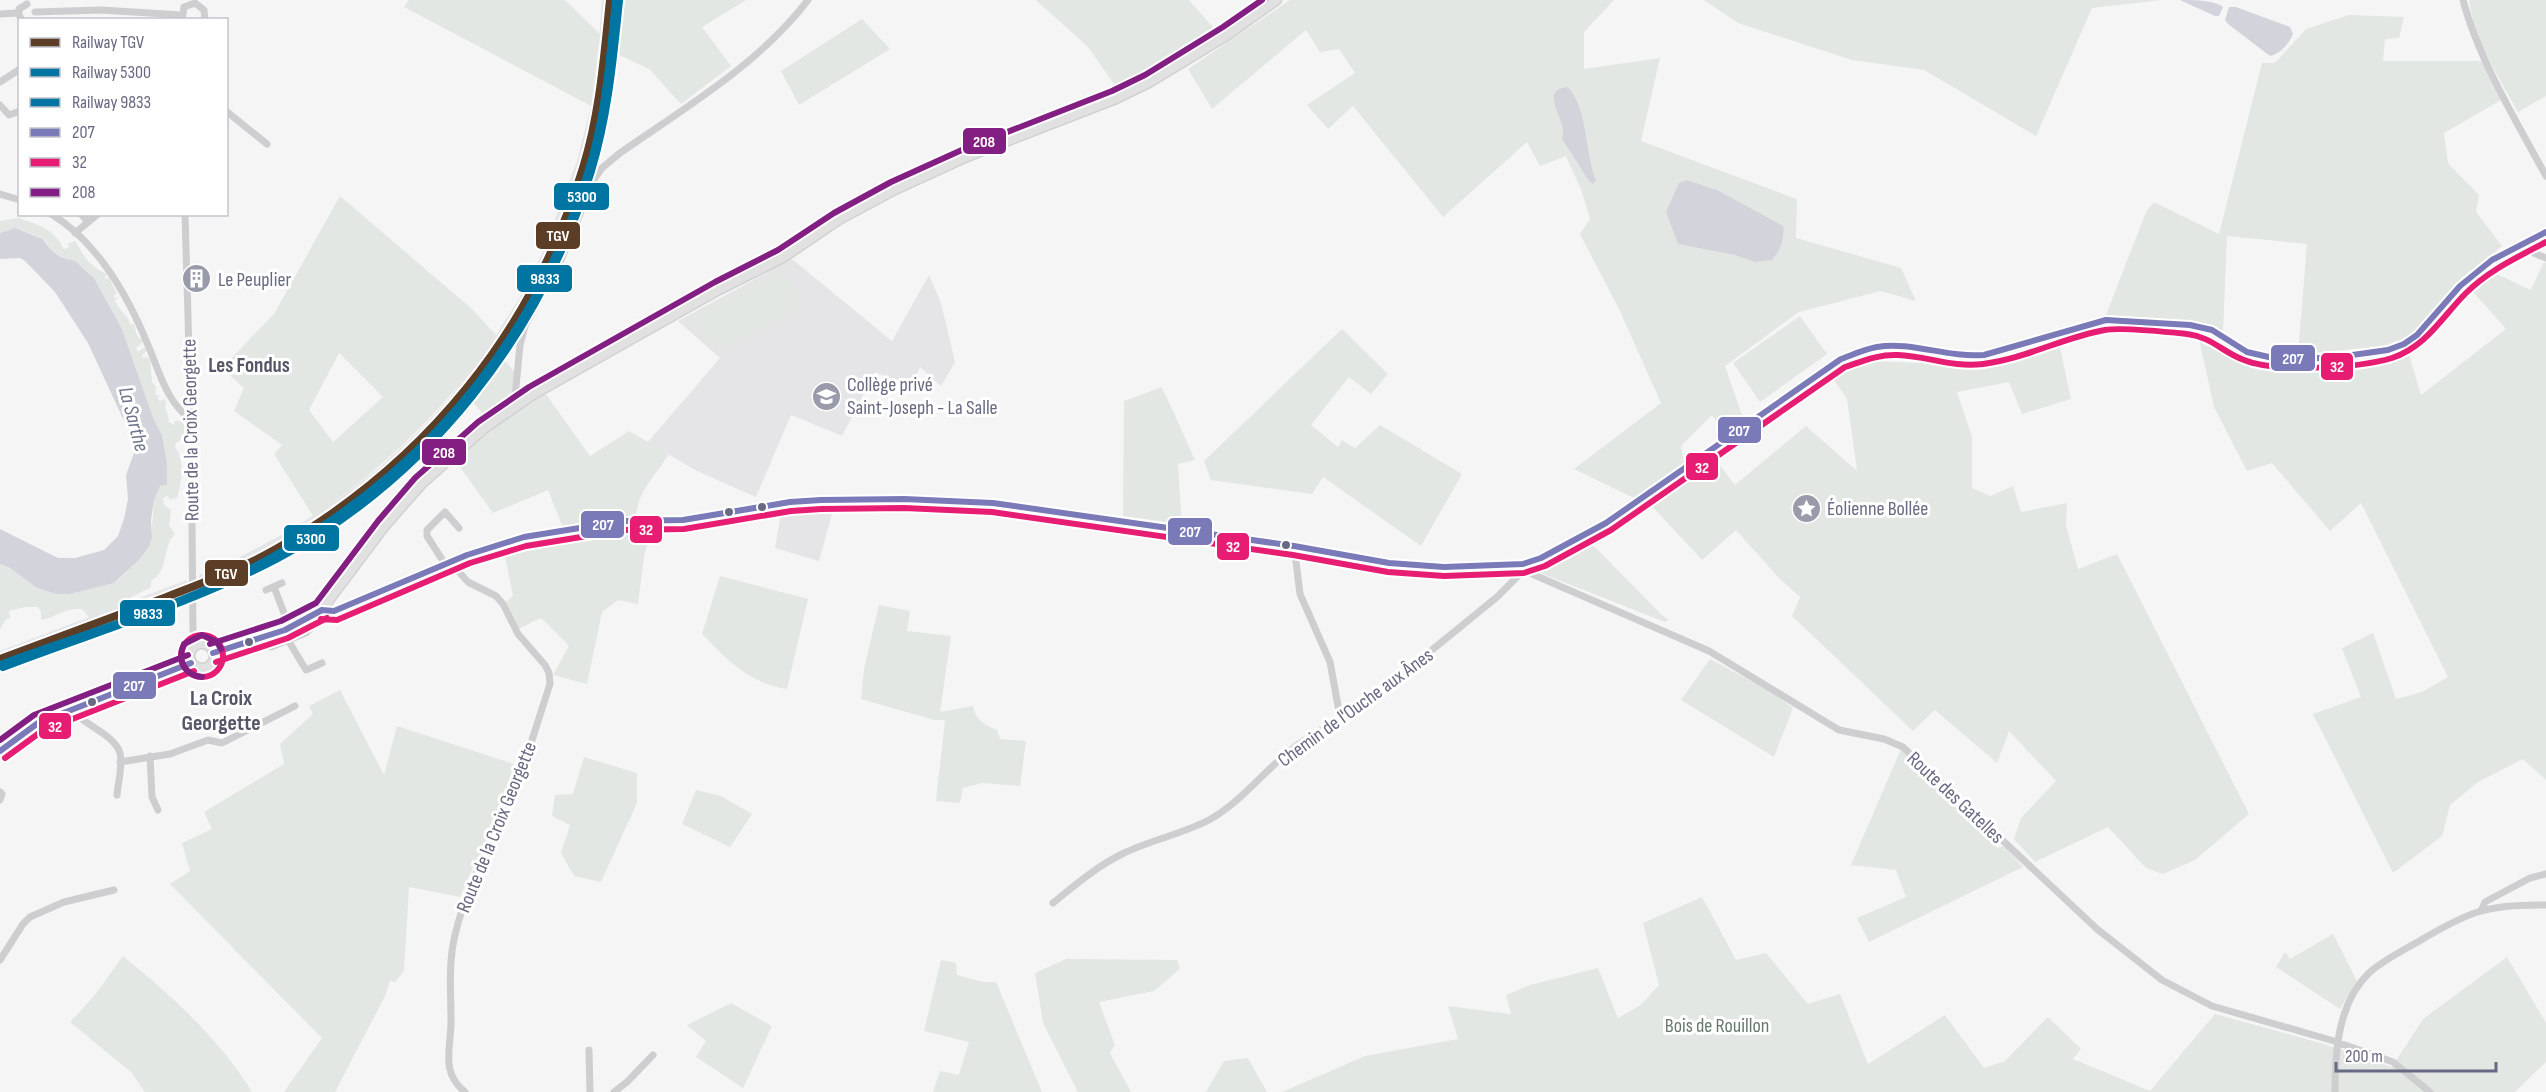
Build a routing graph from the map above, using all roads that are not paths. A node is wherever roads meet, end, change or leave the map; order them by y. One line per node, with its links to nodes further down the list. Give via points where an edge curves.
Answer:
1 (808, 0): 29 (street, via 734,73 620,153 595,178 561,260 525,326)
2 (1277, 0): 29 (main road, via 1149,84 929,174 857,209 796,250)
3 (2463, 0): 17 (street, via 2472,31)
4 (27, 2): 7 (street, via 20,7); 8 (street, via 34,8)
5 (195, 2): 9 (street, via 187,5); 10 (street, via 204,9)
6 (0, 14): 7 (street)
7 (20, 16)
8 (34, 16): 9 (street, via 101,10)
9 (181, 17)
10 (205, 18)
11 (18, 70): 12 (street)
12 (0, 82)
13 (0, 105): 14 (street, via 9,115)
14 (18, 112)
15 (228, 113): 16 (street)
16 (267, 144)
17 (2546, 176)
18 (0, 194): 19 (street)
19 (18, 199)
20 (54, 216): 26 (street)
21 (83, 216): 24 (street)
22 (96, 216): 24 (street)
23 (185, 216): 30 (street, Route de la Croix Georgette)
24 (88, 222): 26 (street)
25 (2546, 232): 27 (street)
26 (75, 233): 30 (street, via 91,246 116,283 140,327 167,392)
27 (2516, 246): 28 (street); 34 (street, via 2462,285 2417,335 2404,344 2362,355 2273,358 2247,352 2212,330 2106,320 1984,355 1963,357 1899,346 1859,351 1840,359 1606,523)
28 (2546, 258)
29 (514, 408): 38 (main road, via 464,446 409,497)
30 (191, 420): 42 (street, Route de la Croix Georgette, via 193,635)
31 (459, 528): 33 (street, Route de la Croix Georgette, via 445,512 427,530 427,536)
32 (1294, 546): 33 (street, via 993,503 857,499 789,502 707,517 623,520 564,529 502,542); 34 (street, via 1415,566); 49 (street, via 1300,594 1330,662)
33 (448, 563): 38 (street, via 334,611); 66 (street, Route de la Croix Georgette, via 468,582 496,596 503,604 518,634 545,665 550,684 515,789 469,886 455,935 449,969 448,1063 454,1082)
34 (1524, 566): 49 (street, Chemin de l'Ouche aux Ânes, via 1472,619); 63 (street, Route des Gatelles, via 1541,578 1709,651 1839,730 1903,747 2097,928 2162,980 2212,1006)
35 (282, 583): 36 (street)
36 (274, 587): 37 (street); 40 (street)
37 (266, 590)
38 (322, 610): 39 (main road)
39 (308, 619): 40 (main road); 41 (street, via 308,631)
40 (290, 626): 44 (main road)
41 (288, 640): 43 (street); 46 (street, via 306,670)
42 (197, 645): 44 (main road, via 205,644); 45 (main road, via 190,652)
43 (271, 647)
44 (213, 653): 45 (main road, via 208,666)
45 (191, 663): 48 (main road)
46 (322, 663)
47 (296, 706): 51 (street, via 226,741 208,740 170,754)
48 (71, 710): 50 (main road, via 38,723); 52 (street, via 115,742)
49 (1341, 722): 59 (street, Chemin de l'Ouche aux Ânes, via 1298,745 1228,809 1125,852)
50 (0, 751)
51 (150, 756): 52 (street); 56 (street, via 152,797)
52 (120, 762): 54 (street)
53 (0, 792): 55 (street)
54 (117, 795)
55 (0, 800)
56 (158, 810)
57 (2546, 874): 61 (street, via 2494,897)
58 (114, 890): 62 (street, via 64,902 30,917)
59 (1053, 903)
60 (2546, 905): 61 (street)
61 (2482, 909): 63 (street, via 2442,927 2370,972 2351,1001)
62 (0, 960)
63 (2337, 1042): 69 (street); 70 (street, Route des Gatelles, via 2393,1062)
64 (589, 1050): 67 (street)
65 (653, 1055): 68 (street)
66 (465, 1092)
67 (590, 1092)
68 (614, 1092)
69 (2335, 1092)
70 (2430, 1092)

